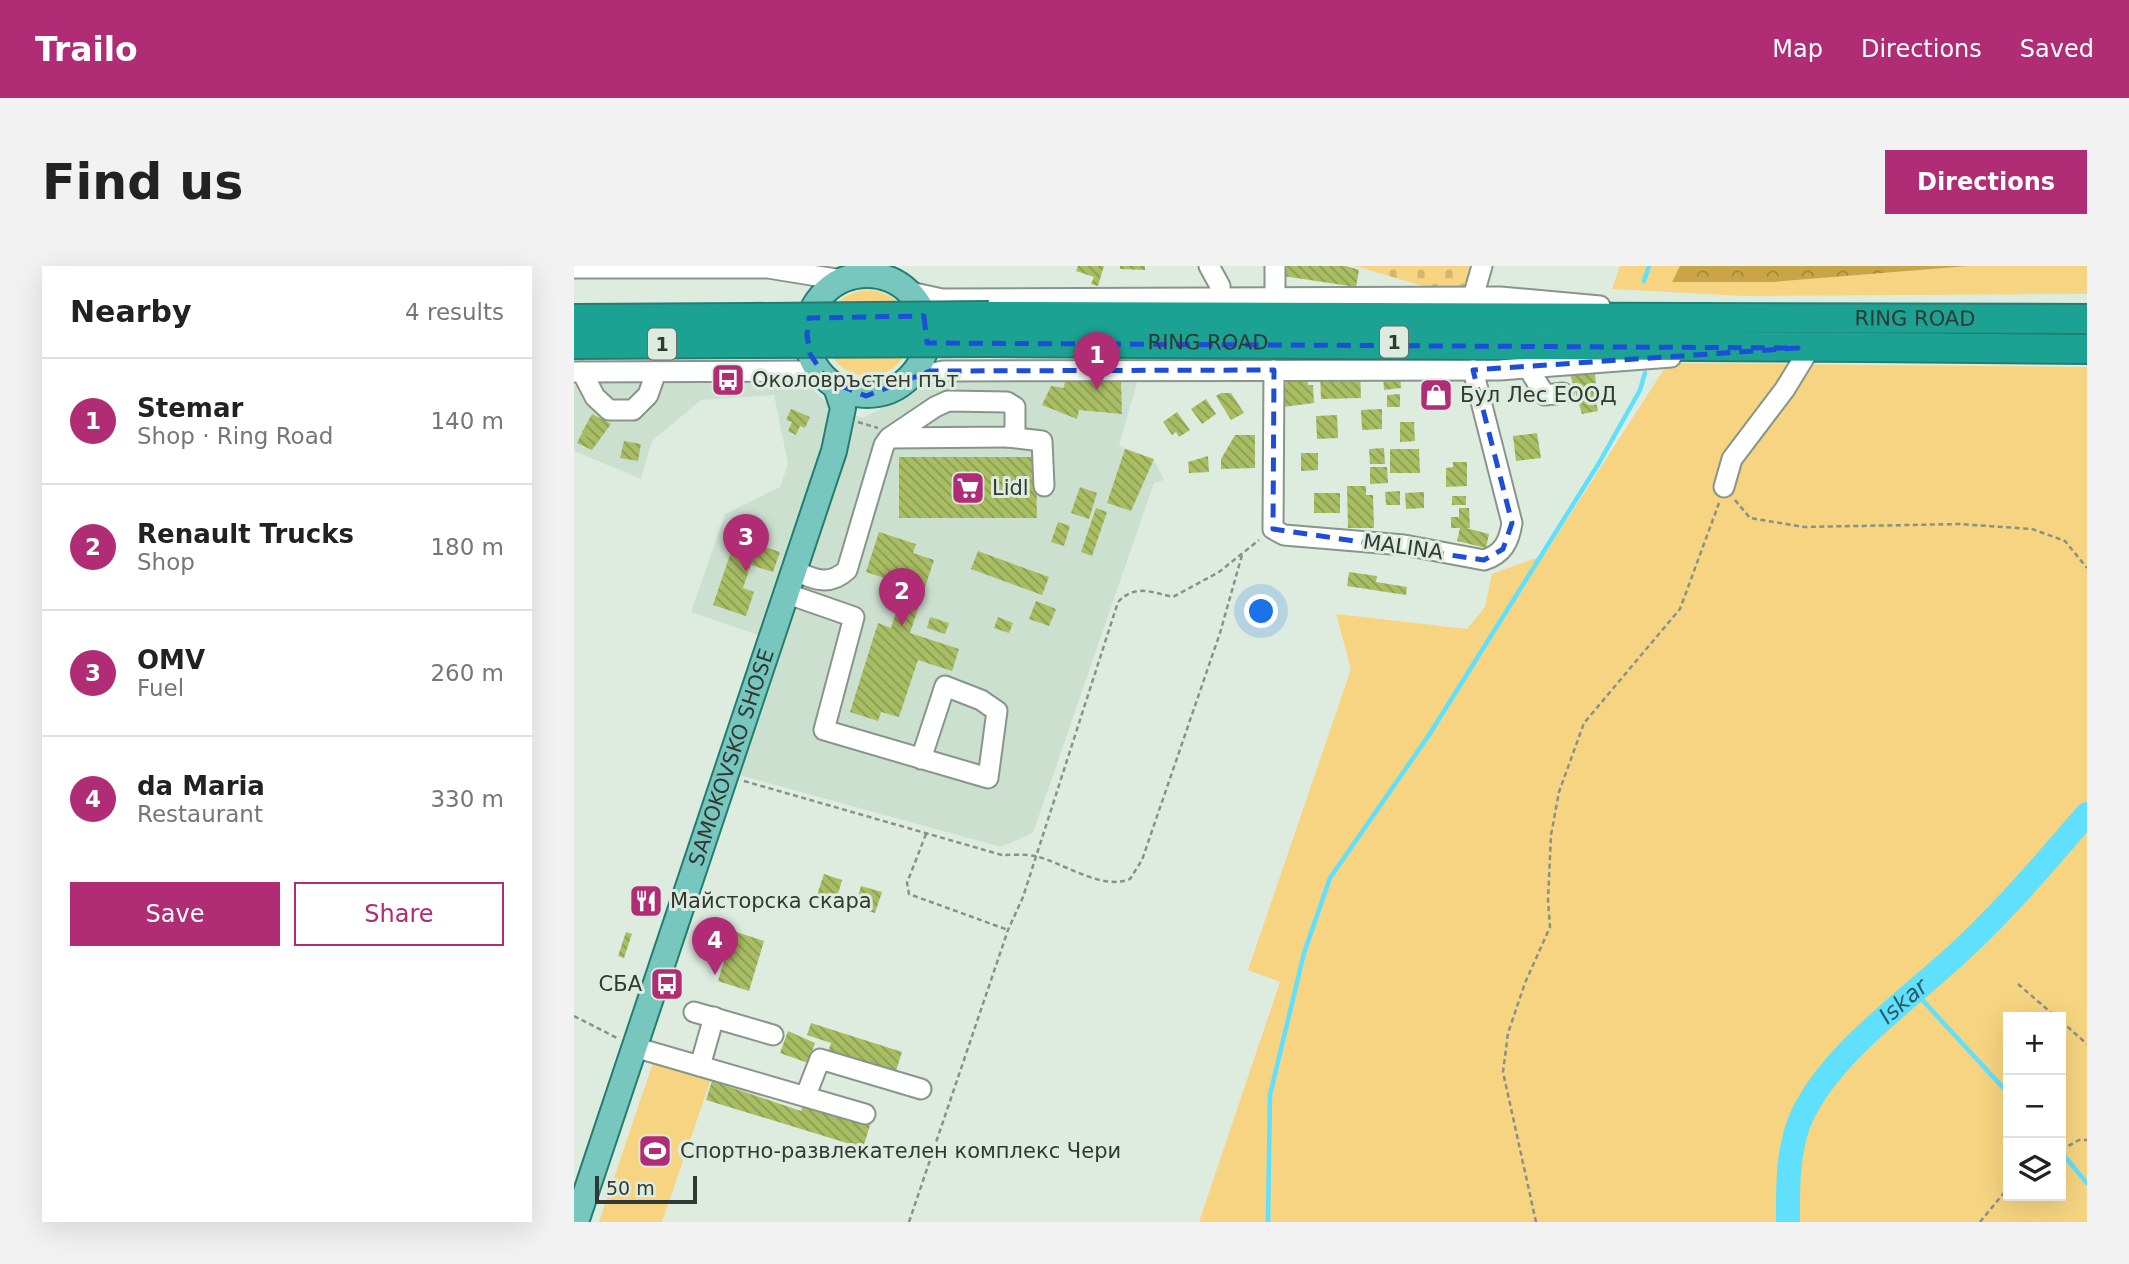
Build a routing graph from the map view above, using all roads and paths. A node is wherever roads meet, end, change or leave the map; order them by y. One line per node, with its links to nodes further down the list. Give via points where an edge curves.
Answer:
1 (1209, 266): 8 (street, via 1220,286)
2 (1275, 266): 9 (street)
3 (1482, 266): 7 (street)
4 (574, 268): 5 (street)
5 (862, 273): 6 (main road); 25 (main road, via 824,293 809,318 807,345)
6 (905, 282): 8 (street, RING ROAD, via 942,299); 24 (main road, via 924,316 927,341 922,360)
7 (1473, 297): 9 (street, RING ROAD); 10 (street, RING ROAD)
8 (1220, 298): 9 (street, RING ROAD)
9 (1275, 298)
10 (1741, 318): 12 (highway, RING ROAD / 1); 13 (highway, RING ROAD / 1)
11 (574, 319): 14 (highway, RING ROAD / 1)
12 (2087, 319)
13 (989, 329): 14 (highway, RING ROAD / 1, bridge); 16 (highway, RING ROAD / 1)
14 (749, 331): 15 (highway, RING ROAD / 1)
15 (574, 344)
16 (1804, 348): 17 (highway, RING ROAD / 1); 18 (street, RING ROAD); 34 (street, via 1785,389 1732,459)
17 (2087, 349)
18 (1528, 368): 21 (street, RING ROAD); 26 (street, via 1545,395)
19 (1013, 370): 20 (street, RING ROAD); 24 (street, RING ROAD, via 930,371); 28 (street, via 1019,382 1020,401)
20 (1274, 370): 21 (street, RING ROAD); 35 (street)
21 (1473, 370): 35 (street, MALINA, via 1512,523 1509,539 1494,557 1484,560 1404,545 1284,535)
22 (578, 372): 23 (street); 23 (street, via 608,410 633,410 648,395)
23 (656, 372): 25 (street, via 805,371)
24 (910, 377): 27 (main road)
25 (829, 381): 27 (main road, via 850,394); 32 (main road, via 843,408)
26 (1563, 393)
27 (877, 395): 29 (main road, via 864,402)
28 (1015, 407): 30 (street, via 1009,402 948,401); 31 (street, via 1015,431)
29 (851, 420): 30 (path, via 876,427); 32 (main road)
30 (890, 438): 31 (street); 38 (street, via 884,445 847,570 834,579)
31 (1008, 438): 33 (street, via 1042,441)
32 (834, 451): 38 (main road, SAMOKOVSKO SHOSE)
33 (1044, 486)
34 (1724, 487): 37 (path, via 1750,518 1804,527 1959,524 2032,529 2065,541); 62 (path, via 1680,609 1584,723 1559,792 1551,835 1550,927 1508,1033 1503,1072)
35 (1273, 529): 36 (path)
36 (1242, 554): 42 (path, via 1173,597 1140,589 1128,592 1118,602); 42 (path, via 1220,633 1142,860 1130,879 1114,882 1072,872)
37 (2087, 568)
38 (792, 582): 39 (street, via 853,617 824,730); 40 (main road, SAMOKOVSKO SHOSE)
39 (921, 759): 39 (street, via 988,778 997,711 981,699 945,687)
40 (727, 776): 41 (path); 52 (main road, SAMOKOVSKO SHOSE)
41 (926, 833): 42 (path, via 1002,855); 43 (path, via 907,883 909,894)
42 (1036, 856): 43 (path)
43 (1008, 930): 61 (path)
44 (2018, 984): 46 (path)
45 (694, 1012): 48 (street)
46 (2050, 1012)
47 (574, 1016): 52 (path)
48 (714, 1017): 50 (street); 53 (street)
49 (2066, 1025): 51 (path)
50 (773, 1035)
51 (2087, 1044)
52 (635, 1047): 53 (street); 60 (main road, SAMOKOVSKO SHOSE)
53 (700, 1066): 55 (street)
54 (921, 1089): 55 (street, via 820,1059)
55 (806, 1095): 56 (street)
56 (865, 1114)
57 (2087, 1140): 58 (path)
58 (2066, 1147)
59 (2003, 1194): 63 (path)
60 (576, 1222)
61 (909, 1222)
62 (1536, 1222)
63 (1980, 1222)

